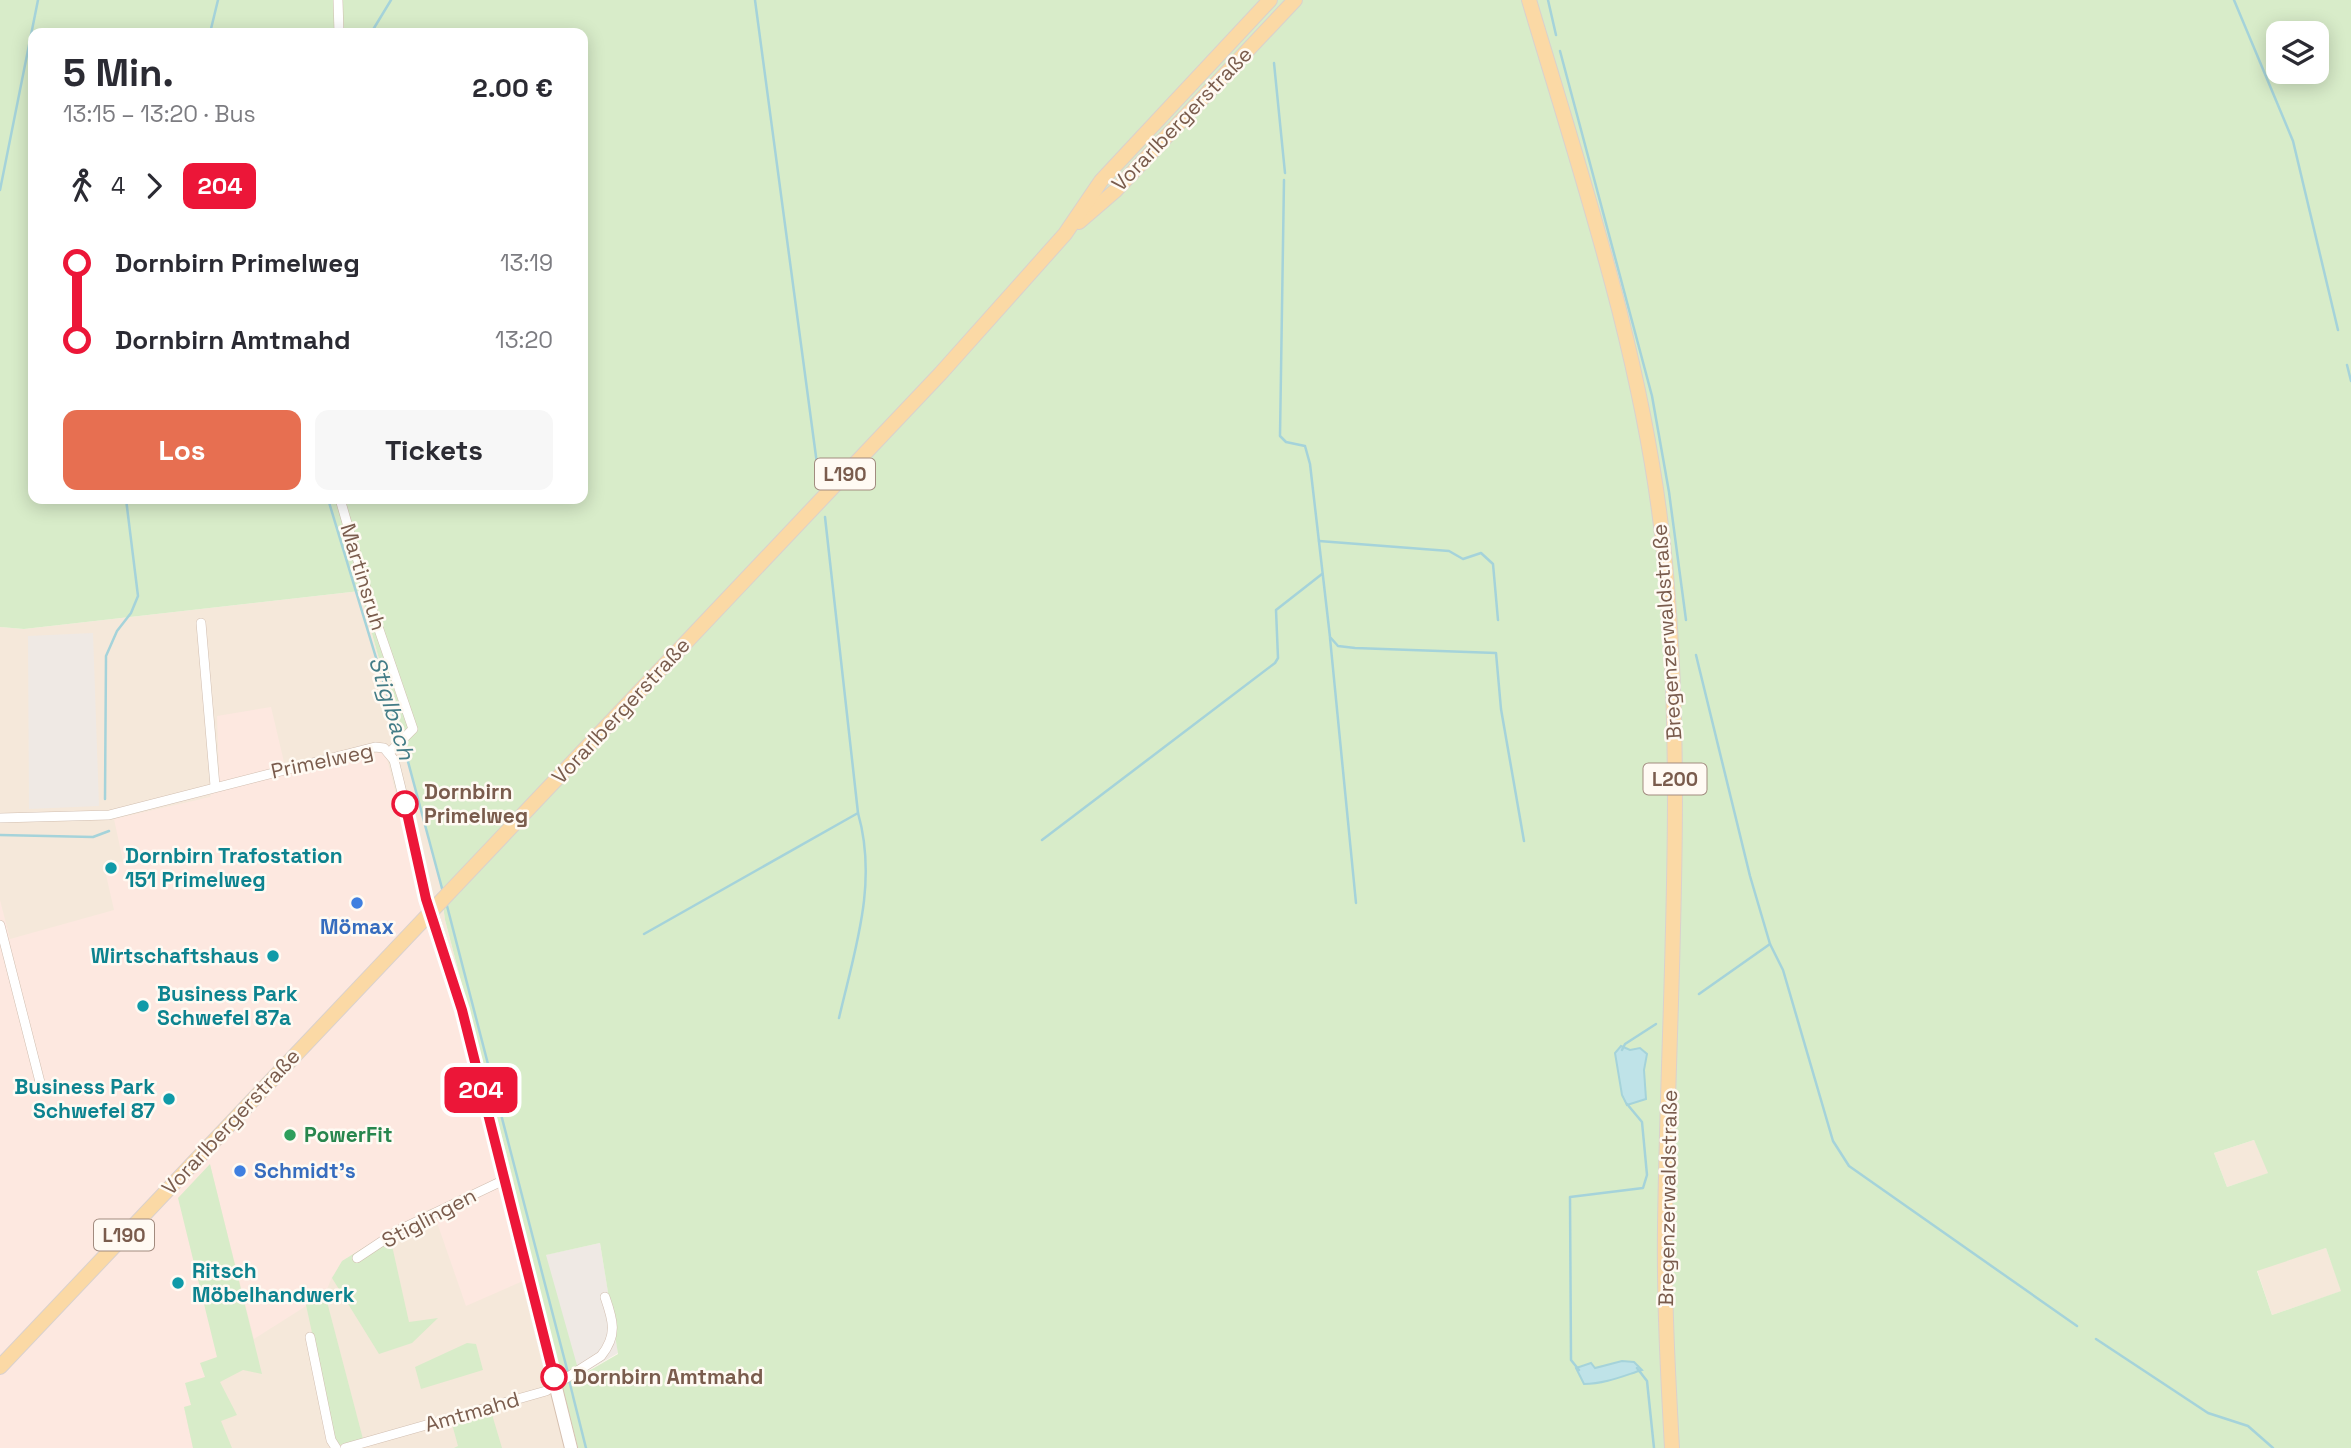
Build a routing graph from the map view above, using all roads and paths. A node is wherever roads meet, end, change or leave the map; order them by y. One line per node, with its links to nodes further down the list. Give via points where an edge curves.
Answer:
1 (338, 0): 5 (street)
2 (1270, 0): 6 (main road, Vorarlbergerstraße / L190, via 1101,181)
3 (1295, 0): 6 (main road, Vorarlbergerstraße / L190, via 1115,191)
4 (1529, 0): 24 (main road, Bregenzerwaldstraße / L200, via 1626,341 1662,540 1676,739 1665,1230)
5 (338, 28)
6 (1065, 234): 12 (main road, Vorarlbergerstraße / L190, via 941,373)
7 (341, 504): 9 (street, Martinsruh, via 413,729)
8 (201, 623): 10 (street)
9 (393, 749): 10 (street, Primelweg, via 375,747); 12 (street, Primelweg)
10 (215, 786): 11 (street, Primelweg, via 109,815)
11 (0, 818)
12 (433, 908): 15 (main road, Stiglingen); 19 (main road, Vorarlbergerstraße / L190)
13 (0, 925): 14 (street)
14 (41, 1086)
15 (502, 1181): 16 (street, Stiglingen, via 399,1230); 20 (main road, Stiglingen)
16 (357, 1258)
17 (605, 1297): 20 (street, Amtmahd, via 612,1339 601,1356)
18 (310, 1337): 21 (street)
19 (0, 1367)
20 (558, 1381): 22 (street, Amtmahd, via 546,1391); 23 (main road, Stiglingen)
21 (336, 1448)
22 (345, 1448)
23 (570, 1448)
24 (1672, 1448)

